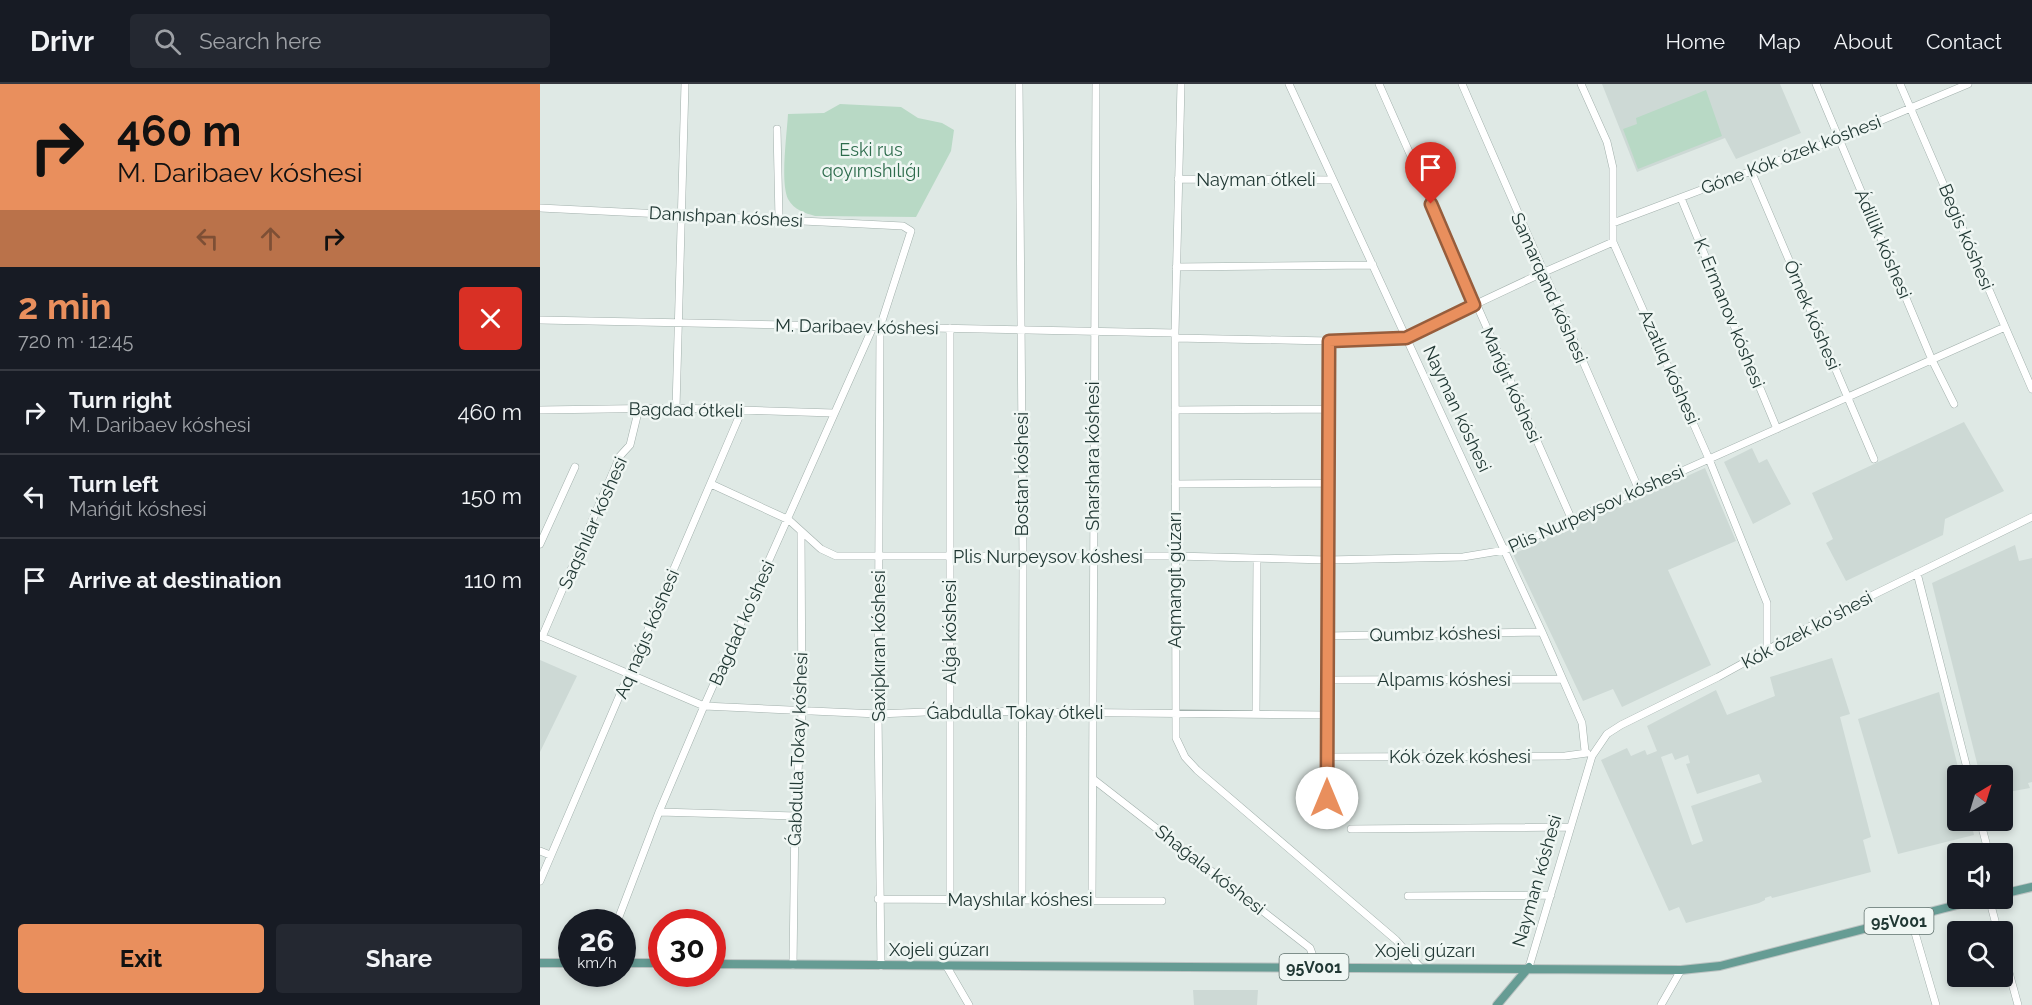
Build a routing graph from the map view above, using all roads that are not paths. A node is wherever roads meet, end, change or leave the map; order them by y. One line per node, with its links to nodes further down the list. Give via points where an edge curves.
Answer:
1 (685, 84): 20 (street)
2 (1019, 84): 33 (street, Bostan kóshesi)
3 (1096, 84): 34 (street, Sharshara kóshesi)
4 (1181, 84): 16 (street, Aqmangıt gúzarı)
5 (1289, 84): 17 (street, Nayman kóshesi)
6 (1379, 84): 27 (street, Mańǵıt kóshesi)
7 (1461, 84): 26 (street, Samarqand kóshesi)
8 (1581, 84): 22 (street, Azatlıq kóshesi, via 1607,142 1613,168)
9 (1816, 84): 14 (street, Ádillik kóshesi)
10 (1900, 84): 12 (street, Begis kóshesi)
11 (1968, 84): 12 (street, Góne Kók ózek kóshesi)
12 (1910, 108): 14 (street, Góne Kók ózek kóshesi); 31 (street, Begis kóshesi)
13 (777, 129): 21 (street)
14 (1839, 138): 15 (street, Góne Kók ózek kóshesi); 38 (street, Ádillik kóshesi)
15 (1751, 171): 18 (street, Góne Kók ózek kóshesi); 40 (street, Órnek kóshesi)
16 (1178, 179): 17 (street, Nayman ótkeli); 25 (street, Aqmangıt gúzarı)
17 (1333, 180): 24 (street, Nayman kóshesi)
18 (1681, 198): 22 (street, Góne Kók ózek kóshesi); 49 (street, K. Ermanov kóshesi)
19 (540, 208): 20 (street, Danıshpan kóshesi)
20 (680, 214): 21 (street, Danıshpan kóshesi); 29 (street)
21 (779, 219): 30 (street, Danıshpan kóshesi, via 903,226 911,231)
22 (1613, 223): 23 (street, Azatlıq kóshesi)
23 (1613, 242): 26 (street, M. Daribaev kóshesi); 50 (street, Azatlıq kóshesi)
24 (1373, 266): 25 (street); 36 (street, Nayman kóshesi)
25 (1176, 267): 35 (street, Aqmangıt gúzarı)
26 (1542, 273): 27 (street, M. Daribaev kóshesi); 56 (street, Samarqand kóshesi)
27 (1474, 305): 36 (street, M. Daribaev kóshesi); 59 (street, Mańǵıt kóshesi)
28 (540, 320): 29 (street, M. Daribaev kóshesi)
29 (677, 324): 30 (street, M. Daribaev kóshesi); 43 (street)
30 (877, 327): 32 (street, M. Daribaev kóshesi); 48 (street, Bagdad ko'shesi); 67 (street, Saxipkıran kóshesi)
31 (2005, 327): 38 (street, Plis Nurpeysov kóshesi); 39 (street, Begis kóshesi)
32 (950, 328): 33 (street, M. Daribaev kóshesi); 64 (street, Alǵa kóshesi)
33 (1022, 330): 34 (street, M. Daribaev kóshesi); 65 (street, Bostan kóshesi)
34 (1094, 331): 35 (street, M. Daribaev kóshesi); 66 (street, Sharshara kóshesi)
35 (1175, 336): 37 (street, M. Daribaev kóshesi); 46 (street, Aqmangıt gúzarı)
36 (1406, 338): 37 (street, M. Daribaev kóshesi); 62 (street, Nayman kóshesi)
37 (1329, 341): 47 (street)
38 (1932, 360): 40 (street, Plis Nurpeysov kóshesi); 41 (street, Ádillik kóshesi)
39 (2032, 389)
40 (1846, 397): 49 (street, Plis Nurpeysov kóshesi); 51 (street, Órnek kóshesi)
41 (1953, 404)
42 (639, 408): 43 (street, Bagdad ótkeli); 44 (street, Bagdad ótkeli); 73 (street, Saqshılar kóshesi, via 630,445 620,456)
43 (676, 408): 45 (street, Bagdad ótkeli)
44 (540, 410)
45 (742, 410): 48 (street, Bagdad ótkeli); 54 (street, Aq naǵıs kóshesi)
46 (1175, 410): 47 (street); 55 (street, Aqmangıt gúzarı)
47 (1328, 410): 53 (street)
48 (833, 413): 58 (street, Bagdad ko'shesi)
49 (1777, 429): 50 (street, Plis Nurpeysov kóshesi)
50 (1709, 459): 56 (street, Plis Nurpeysov kóshesi); 74 (street, Azatlıq kóshesi, via 1767,603)
51 (1874, 459)
52 (575, 467): 61 (street)
53 (1328, 483): 55 (street); 69 (street)
54 (711, 484): 58 (street, Plis Nurpeysov kóshesi); 75 (street, Aq naǵıs kóshesi)
55 (1175, 484): 63 (street, Aqmangıt gúzarı)
56 (1639, 490): 59 (street, Plis Nurpeysov kóshesi)
57 (2032, 517): 70 (street, Kók ózek ko'shesi)
58 (789, 520): 60 (street, Plis Nurpeysov kóshesi); 78 (street, Bagdad ko'shesi)
59 (1572, 520): 62 (street, Plis Nurpeysov kóshesi)
60 (801, 532): 67 (street, Plis Nurpeysov kóshesi, via 836,556); 80 (street, Ǵabdulla Tokay kóshesi)
61 (540, 544)
62 (1505, 550): 69 (street, Plis Nurpeysov kóshesi, via 1463,557); 71 (street, Nayman kóshesi)
63 (1175, 556): 66 (street, Plis Nurpeysov kóshesi); 68 (street, Plis Nurpeysov kóshesi); 84 (street, Aqmangıt gúzarı)
64 (950, 557): 65 (street, Plis Nurpeysov kóshesi); 67 (street, Plis Nurpeysov kóshesi); 79 (street, Alǵa kóshesi)
65 (1023, 557): 66 (street, Plis Nurpeysov kóshesi); 81 (street, Bostan kóshesi)
66 (1093, 557): 82 (street, Sharshara kóshesi)
67 (879, 558): 83 (street, Saxipkıran kóshesi)
68 (1257, 560): 69 (street, Plis Nurpeysov kóshesi); 85 (street)
69 (1328, 560): 72 (street)
70 (1917, 573): 74 (street, Kók ózek ko'shesi); 90 (street)
71 (1542, 632): 72 (street, Qumbız kóshesi); 76 (street, Nayman kóshesi)
72 (1327, 636): 77 (street)
73 (541, 637): 75 (street, Ǵabdulla Tokay ótkeli)
74 (1767, 649): 88 (street, Kók ózek ko'shesi, via 1621,725 1607,734)
75 (630, 675): 78 (street, Ǵabdulla Tokay ótkeli); 98 (street, Aq naǵıs kóshesi)
76 (1561, 679): 77 (street, Alpamıs kóshesi); 87 (street, Nayman kóshesi, via 1582,723)
77 (1327, 681): 86 (street)
78 (704, 706): 80 (street, Ǵabdulla Tokay ótkeli); 93 (street, Bagdad ko'shesi)
79 (949, 711): 81 (street, Ǵabdulla Tokay ótkeli); 83 (street, Ǵabdulla Tokay ótkeli); 105 (street, Alǵa kóshesi)
80 (801, 712): 83 (street, Ǵabdulla Tokay ótkeli); 94 (street, Ǵabdulla Tokay kóshesi)
81 (1022, 712): 82 (street, Ǵabdulla Tokay ótkeli); 106 (street, Bostan kóshesi)
82 (1092, 713): 84 (street, Ǵabdulla Tokay ótkeli); 91 (street, Sharshara kóshesi)
83 (878, 714): 104 (street, Saxipkıran kóshesi)
84 (1174, 714): 85 (street, Ǵabdulla Tokay ótkeli); 119 (street, Aqmangıt gúzarı, via 1176,738 1197,770 1393,938)
85 (1256, 714): 86 (street, Ǵabdulla Tokay ótkeli)
86 (1327, 715): 89 (street)
87 (1585, 751): 88 (street); 89 (street, Kók ózek kóshesi, via 1565,756)
88 (1592, 756): 95 (street, Nayman kóshesi)
89 (1327, 757): 92 (street)
90 (1966, 765)
91 (1093, 779): 107 (street, Sharshara kóshesi); 118 (street, Shaǵala kóshesi, via 1310,948)
92 (1327, 798)
93 (659, 812): 94 (street); 109 (street, Bagdad ko'shesi)
94 (795, 816): 115 (street, Ǵabdulla Tokay kóshesi)
95 (1569, 827): 96 (street); 102 (street, Nayman kóshesi)
96 (1351, 829)
97 (540, 851): 98 (street)
98 (550, 855): 99 (street, Aq naǵıs kóshesi)
99 (540, 881)
100 (2032, 887): 101 (main road)
101 (2013, 891)
102 (1551, 895): 103 (street); 120 (street, Nayman kóshesi)
103 (1408, 896)
104 (878, 899): 105 (street, Mayshılar kóshesi); 116 (street, Saxipkıran kóshesi)
105 (950, 899): 106 (street, Mayshılar kóshesi)
106 (1022, 900): 107 (street, Mayshılar kóshesi)
107 (1092, 901): 108 (street, Mayshılar kóshesi)
108 (1162, 901)
109 (622, 909)
110 (1947, 909): 111 (main road, Xojeli gúzarı / 95V001)
111 (1911, 919): 121 (main road, Xojeli gúzarı / 95V001, via 1720,966); 126 (street)
112 (540, 963): 113 (main road)
113 (558, 963)
114 (726, 964): 115 (main road, Xojeli gúzarı / 95V001)
115 (793, 965): 116 (main road, Xojeli gúzarı / 95V001)
116 (881, 966): 117 (main road, Xojeli gúzarı / 95V001)
117 (947, 967): 118 (main road, Xojeli gúzarı / 95V001); 123 (street)
118 (1317, 967): 119 (main road, Xojeli gúzarı / 95V001)
119 (1420, 967): 120 (main road, Xojeli gúzarı / 95V001)
120 (1529, 968): 121 (main road, Xojeli gúzarı / 95V001); 124 (main road, Nayman kóshesi)
121 (1681, 970): 125 (street)
122 (2013, 984): 127 (street)
123 (969, 1005)
124 (1497, 1005)
125 (1661, 1005)
126 (1936, 1005)
127 (2019, 1005)

